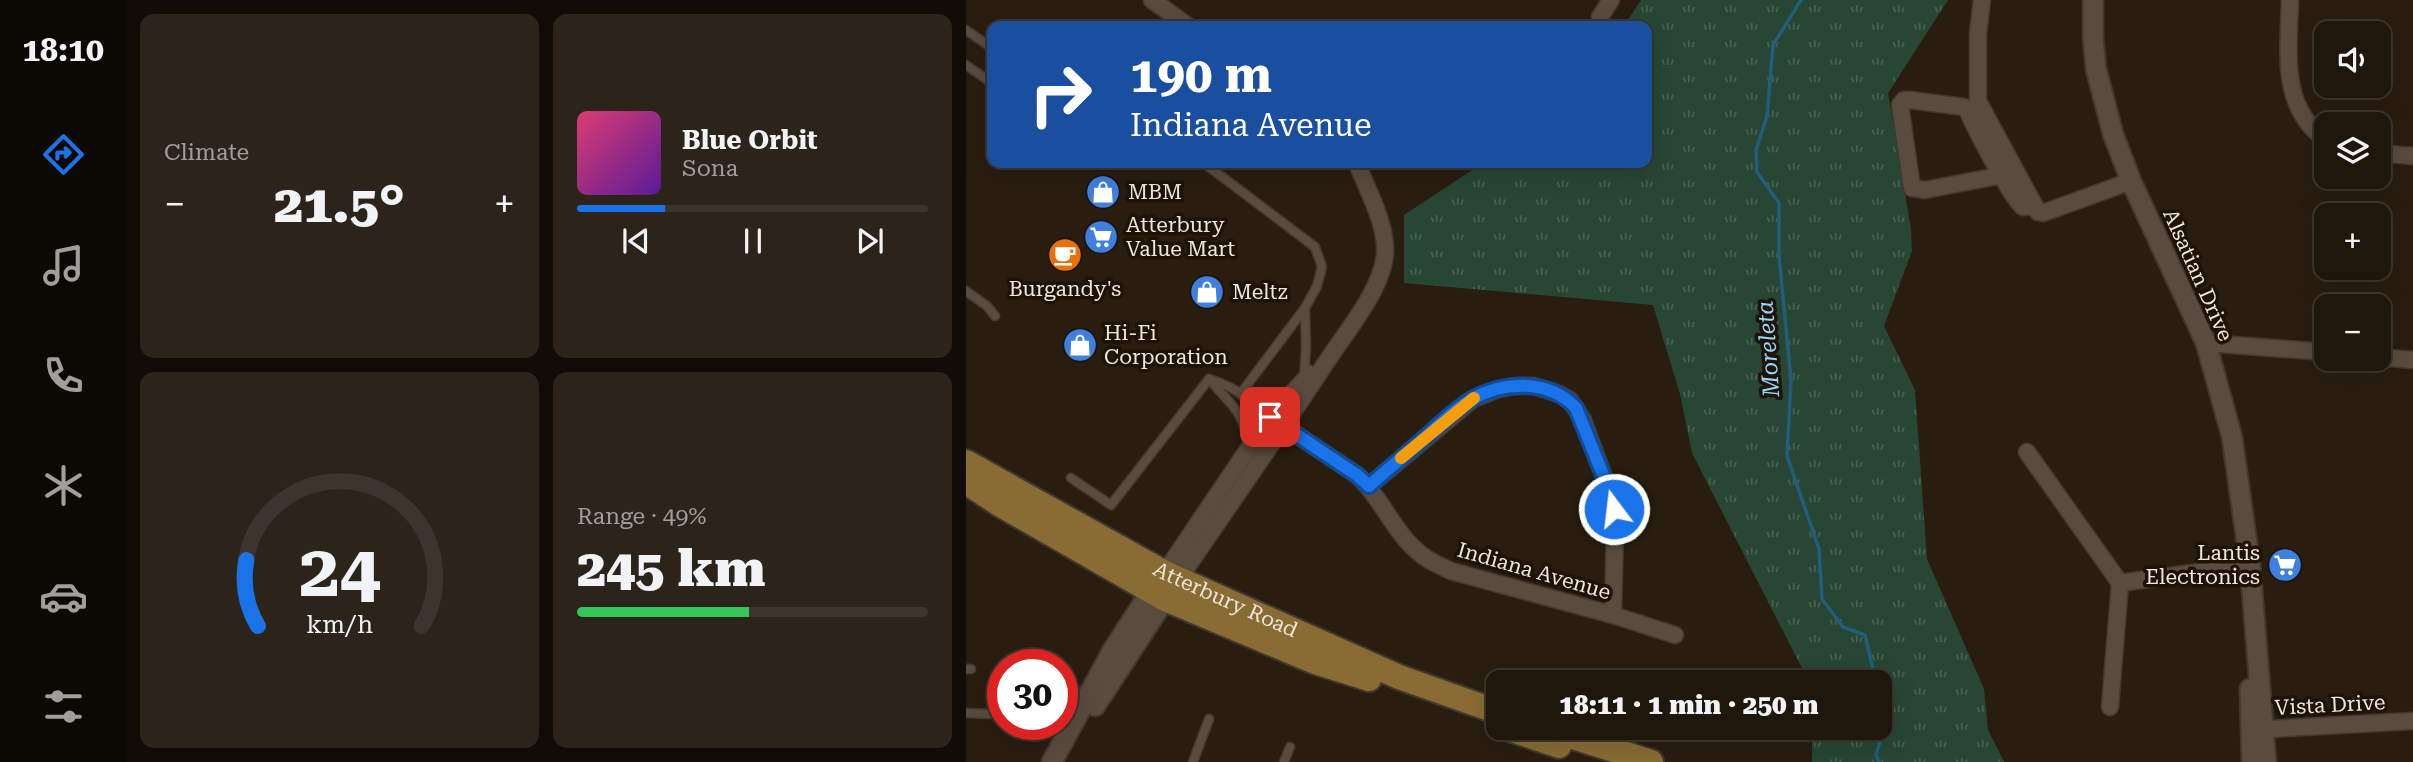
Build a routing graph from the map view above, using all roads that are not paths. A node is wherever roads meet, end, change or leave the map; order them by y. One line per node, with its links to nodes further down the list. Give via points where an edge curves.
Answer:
1 (1152, 0): 7 (street)
2 (1611, 0): 6 (street)
3 (1982, 0): 19 (street, via 1978,101)
4 (2093, 0): 18 (street, Alsatian Drive, via 2099,80)
5 (2290, 0): 12 (street, via 2291,91)
6 (1600, 16)
7 (1181, 21)
8 (966, 30): 9 (lane)
9 (987, 45)
10 (966, 65): 11 (lane)
11 (987, 80)
12 (2314, 129)
13 (2391, 154): 14 (street)
14 (2413, 156)
15 (1211, 168): 21 (lane, via 1315,247 1322,273)
16 (1359, 168): 25 (street, via 1385,253 1364,305)
17 (2003, 175): 17 (street, via 1924,190 1912,188 1900,105 1910,100 1964,107); 19 (street, via 2016,200)
18 (2131, 181): 19 (street); 23 (street, Alsatian Drive)
19 (2039, 210)
20 (966, 291): 22 (lane)
21 (1305, 308): 29 (lane); 30 (lane)
22 (995, 316)
23 (2206, 343): 24 (street); 40 (street, Alsatian Drive, via 2232,437)
24 (2314, 351)
25 (1331, 356): 29 (street); 32 (street)
26 (2391, 358): 27 (street)
27 (2413, 360)
28 (1209, 379): 30 (lane); 35 (lane, via 1239,412); 37 (lane, via 1111,505)
29 (1303, 380): 31 (street)
30 (1241, 393): 33 (lane, via 1251,406)
31 (1270, 417): 32 (street, Indiana Avenue); 33 (street)
32 (1284, 426): 35 (street); 39 (street, Indiana Avenue)
33 (1258, 436): 35 (street)
34 (2027, 452): 41 (street)
35 (1252, 457): 42 (street)
36 (966, 462): 42 (main road, Atterbury Road)
37 (1070, 478)
38 (966, 482): 42 (main road, Atterbury Road, via 999,504)
39 (1369, 486): 43 (street, Indiana Avenue, via 1406,540 1430,561 1474,578); 43 (street, via 1473,399 1515,386 1559,394 1583,420 1611,496 1615,525)
40 (2250, 565): 41 (street); 52 (street, Alsatian Drive)
41 (2120, 583): 45 (street)
42 (1165, 586): 46 (main road, Atterbury Road); 50 (main road, Atterbury Road, via 1315,662); 56 (street)
43 (1613, 615): 44 (street, Indiana Avenue)
44 (1675, 635)
45 (2110, 706)
46 (1486, 708)
47 (966, 713): 48 (lane)
48 (987, 714)
49 (1209, 719): 57 (lane)
50 (1486, 721)
51 (2413, 721): 52 (street, Vista Drive)
52 (2257, 730): 61 (street, Alsatian Drive); 62 (street, Alsatian Drive)
53 (1543, 740): 59 (main road)
54 (1582, 740): 60 (main road)
55 (1290, 747): 58 (lane)
56 (1055, 762)
57 (1193, 762)
58 (1284, 762)
59 (1610, 762)
60 (1651, 762)
61 (2252, 762)
62 (2266, 762)

